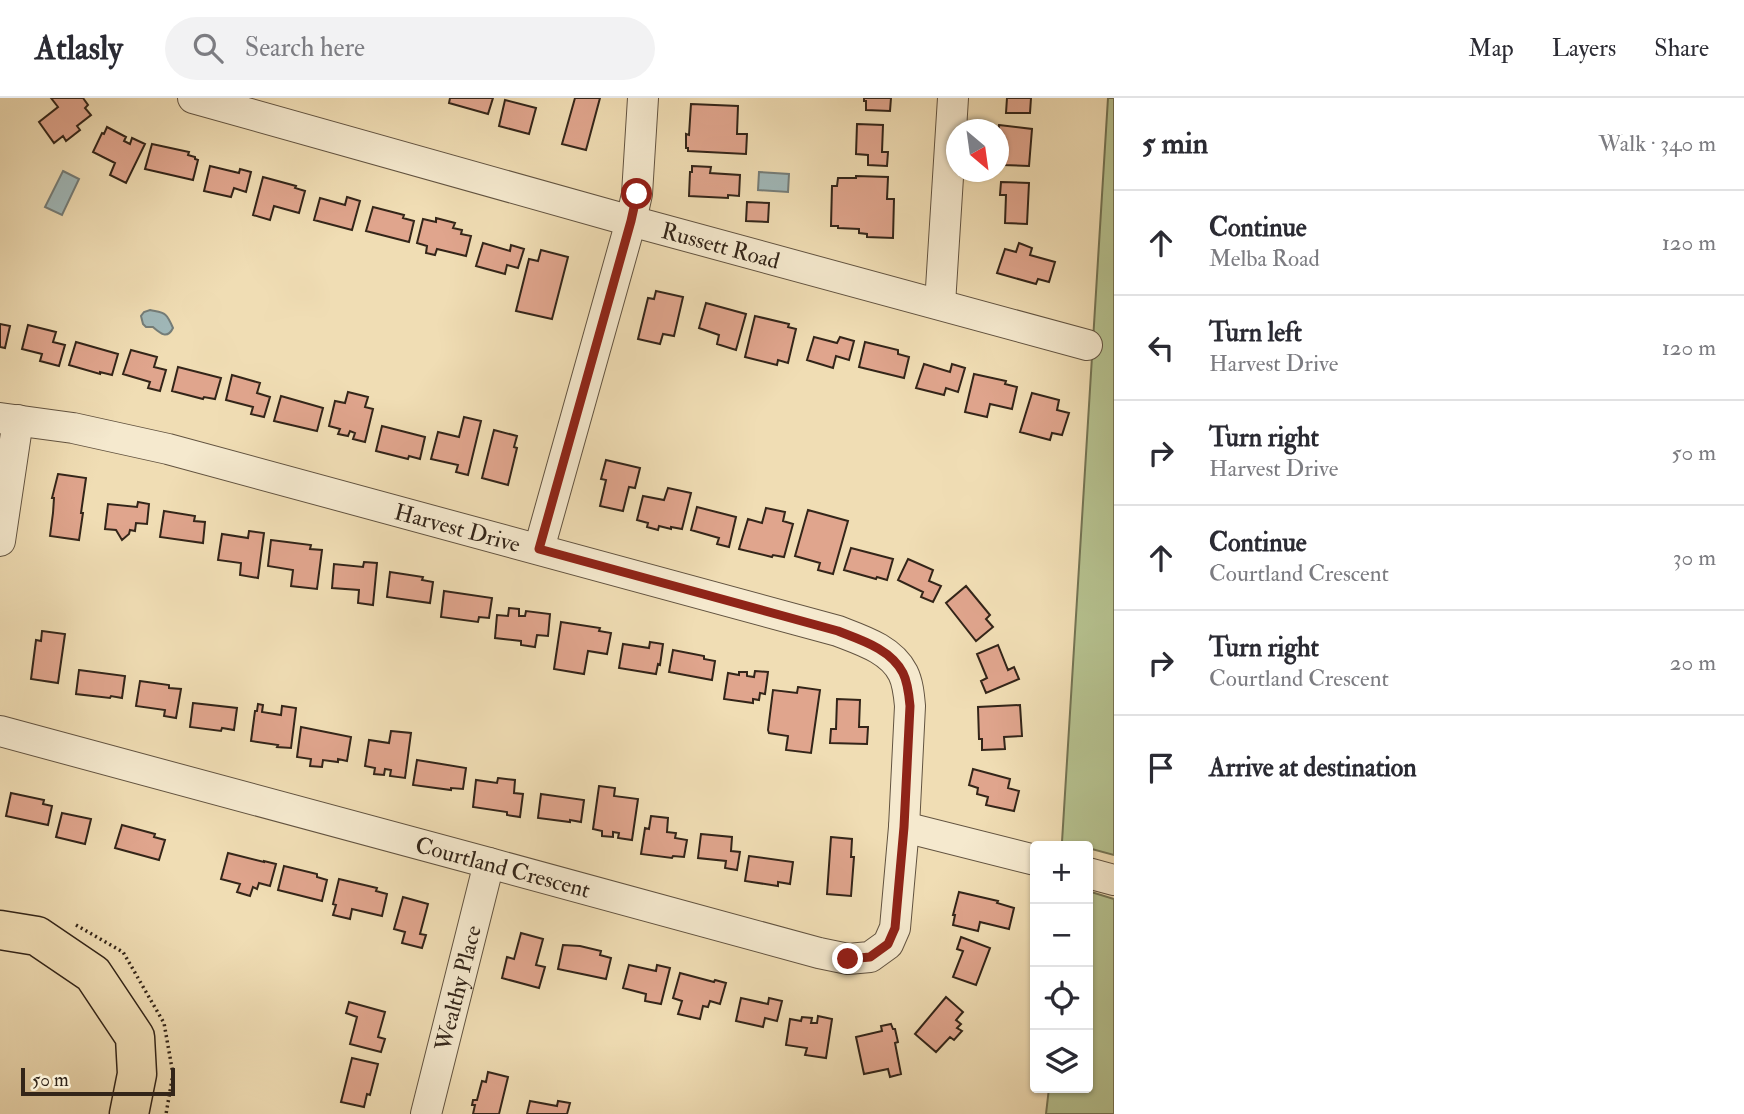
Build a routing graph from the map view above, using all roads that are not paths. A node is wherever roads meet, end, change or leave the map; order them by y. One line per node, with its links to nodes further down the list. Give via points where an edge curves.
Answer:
1 (193, 98): 4 (street, Russett Road)
2 (643, 98): 4 (street)
3 (953, 98): 5 (street)
4 (631, 221): 5 (street, Russett Road); 9 (street)
5 (940, 304): 6 (street, Russett Road)
6 (1087, 345)
7 (9, 419): 8 (street); 9 (street, Harvest Drive, via 168,449)
8 (0, 541)
9 (539, 549): 11 (street, Harvest Drive, via 838,631 872,644 896,662 908,687 910,706)
10 (0, 732): 13 (street, Courtland Crescent)
11 (904, 827): 12 (street); 13 (street, Courtland Crescent, via 895,928 888,944 870,957 848,959)
12 (1030, 859)
13 (489, 863): 18 (street, Wealthy Place)
14 (1093, 874): 15 (street)
15 (1114, 880)
16 (0, 930): 17 (main road, via 37,936 93,974 135,1037 137,1074)
17 (129, 1114)
18 (426, 1114)

